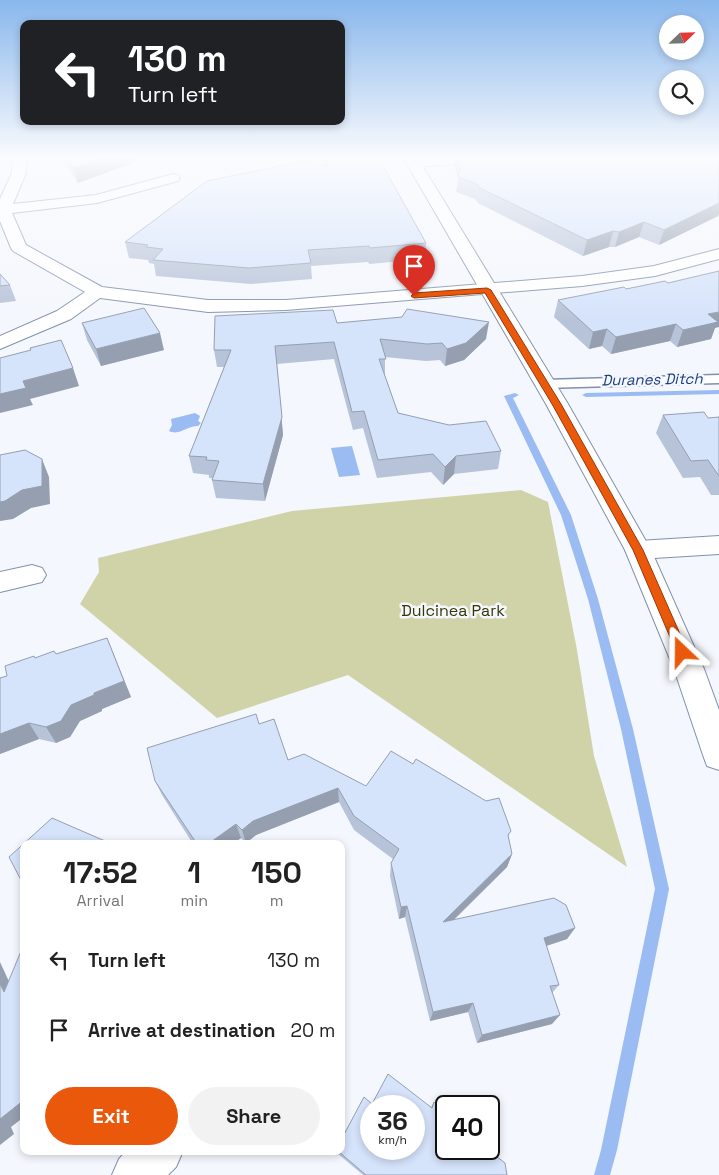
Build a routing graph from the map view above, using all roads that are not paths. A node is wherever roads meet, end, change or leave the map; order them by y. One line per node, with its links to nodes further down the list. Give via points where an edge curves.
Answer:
1 (3, 212): 5 (street, via 19,248)
2 (441, 212): 4 (street)
3 (719, 254): 4 (street, via 655,271)
4 (487, 290): 5 (street, via 286,305 218,306); 8 (street)
5 (97, 292): 6 (street, via 64,315)
6 (0, 343)
7 (719, 379): 8 (lane)
8 (544, 384): 10 (street)
9 (719, 545): 10 (street)
10 (638, 550): 13 (street, via 689,669)
11 (32, 575): 12 (street)
12 (0, 582)
13 (719, 755)
14 (156, 1155): 15 (street)
15 (135, 1175)

